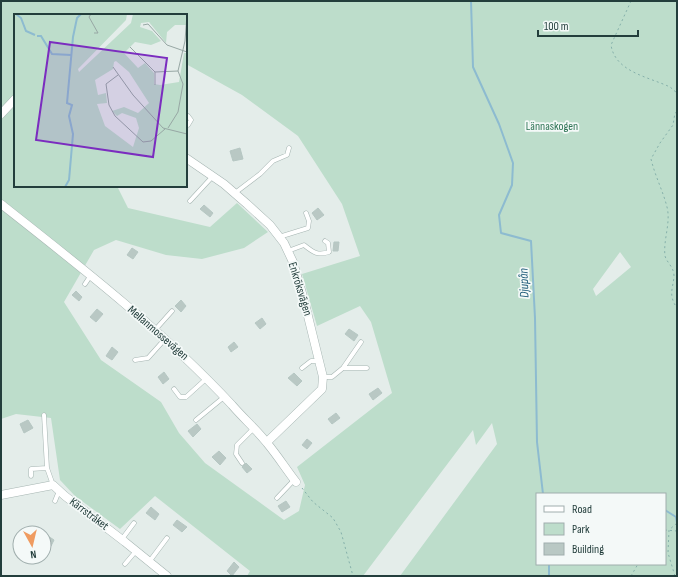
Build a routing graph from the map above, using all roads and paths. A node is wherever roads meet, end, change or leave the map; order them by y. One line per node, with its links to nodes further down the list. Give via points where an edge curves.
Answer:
1 (631, 1): 2 (path, via 611,45 612,52 630,71 670,87)
2 (677, 96)
3 (14, 100): 5 (street)
4 (677, 112): 20 (path, via 673,125 652,159 667,207 666,257 673,269 671,293)
5 (1, 114)
6 (188, 116): 7 (lane, via 191,120)
7 (187, 126)
8 (289, 148): 11 (lane, via 287,155 273,162)
9 (187, 159): 10 (street, Enkröksvägen)
10 (213, 176): 11 (street, Enkröksvägen); 12 (lane)
11 (235, 193): 15 (street, Enkröksvägen, via 270,225)
12 (190, 201)
13 (1, 204): 18 (street, Mellanmossevägen)
14 (306, 213): 15 (lane, via 308,228)
15 (279, 237): 17 (street, Enkröksvägen)
16 (325, 241): 17 (lane, via 328,243 329,252 315,254 304,245)
17 (287, 251): 26 (street, Enkröksvägen, via 293,262)
18 (91, 275): 19 (lane); 22 (street, Mellanmossevägen)
19 (85, 284)
20 (677, 308)
21 (172, 311): 22 (lane)
22 (155, 330): 23 (street, Mellanmossevägen)
23 (165, 338): 25 (lane, via 148,358); 31 (street, Mellanmossevägen)
24 (361, 342): 28 (lane)
25 (135, 360)
26 (319, 361): 27 (lane, via 311,361); 30 (street, Enkröksvägen)
27 (302, 368)
28 (344, 368): 29 (lane); 30 (lane, via 332,377)
29 (367, 368)
30 (323, 377): 37 (street, via 322,389)
31 (207, 378): 32 (lane, via 186,397 180,397); 33 (street, Mellanmossevägen)
32 (174, 389)
33 (224, 397): 35 (lane); 36 (street, Mellanmossevägen)
34 (44, 415): 39 (lane)
35 (196, 420)
36 (254, 428): 37 (street, Mellanmossevägen); 38 (lane, via 237,445 236,454)
37 (267, 442): 41 (street, Mellanmossevägen)
38 (242, 463)
39 (47, 468): 40 (lane, via 31,470); 42 (lane)
40 (31, 476)
41 (295, 480): 44 (lane); 57 (path, via 313,502 333,518 341,532)
42 (56, 488): 43 (street); 45 (lane); 51 (street, Kärrstråket)
43 (1, 494)
44 (278, 498)
45 (55, 501)
46 (134, 523): 51 (lane)
47 (677, 523): 48 (path)
48 (669, 530): 49 (path); 59 (path, via 668,553)
49 (677, 531)
50 (167, 538): 53 (lane)
51 (122, 540): 52 (street, Kärrstråket)
52 (136, 551): 53 (street, Kärrstråket); 54 (lane)
53 (149, 562): 56 (street, Kärrstråket)
54 (125, 564)
55 (637, 565): 58 (path)
56 (166, 576)
57 (353, 576)
58 (631, 576)
59 (675, 576)

